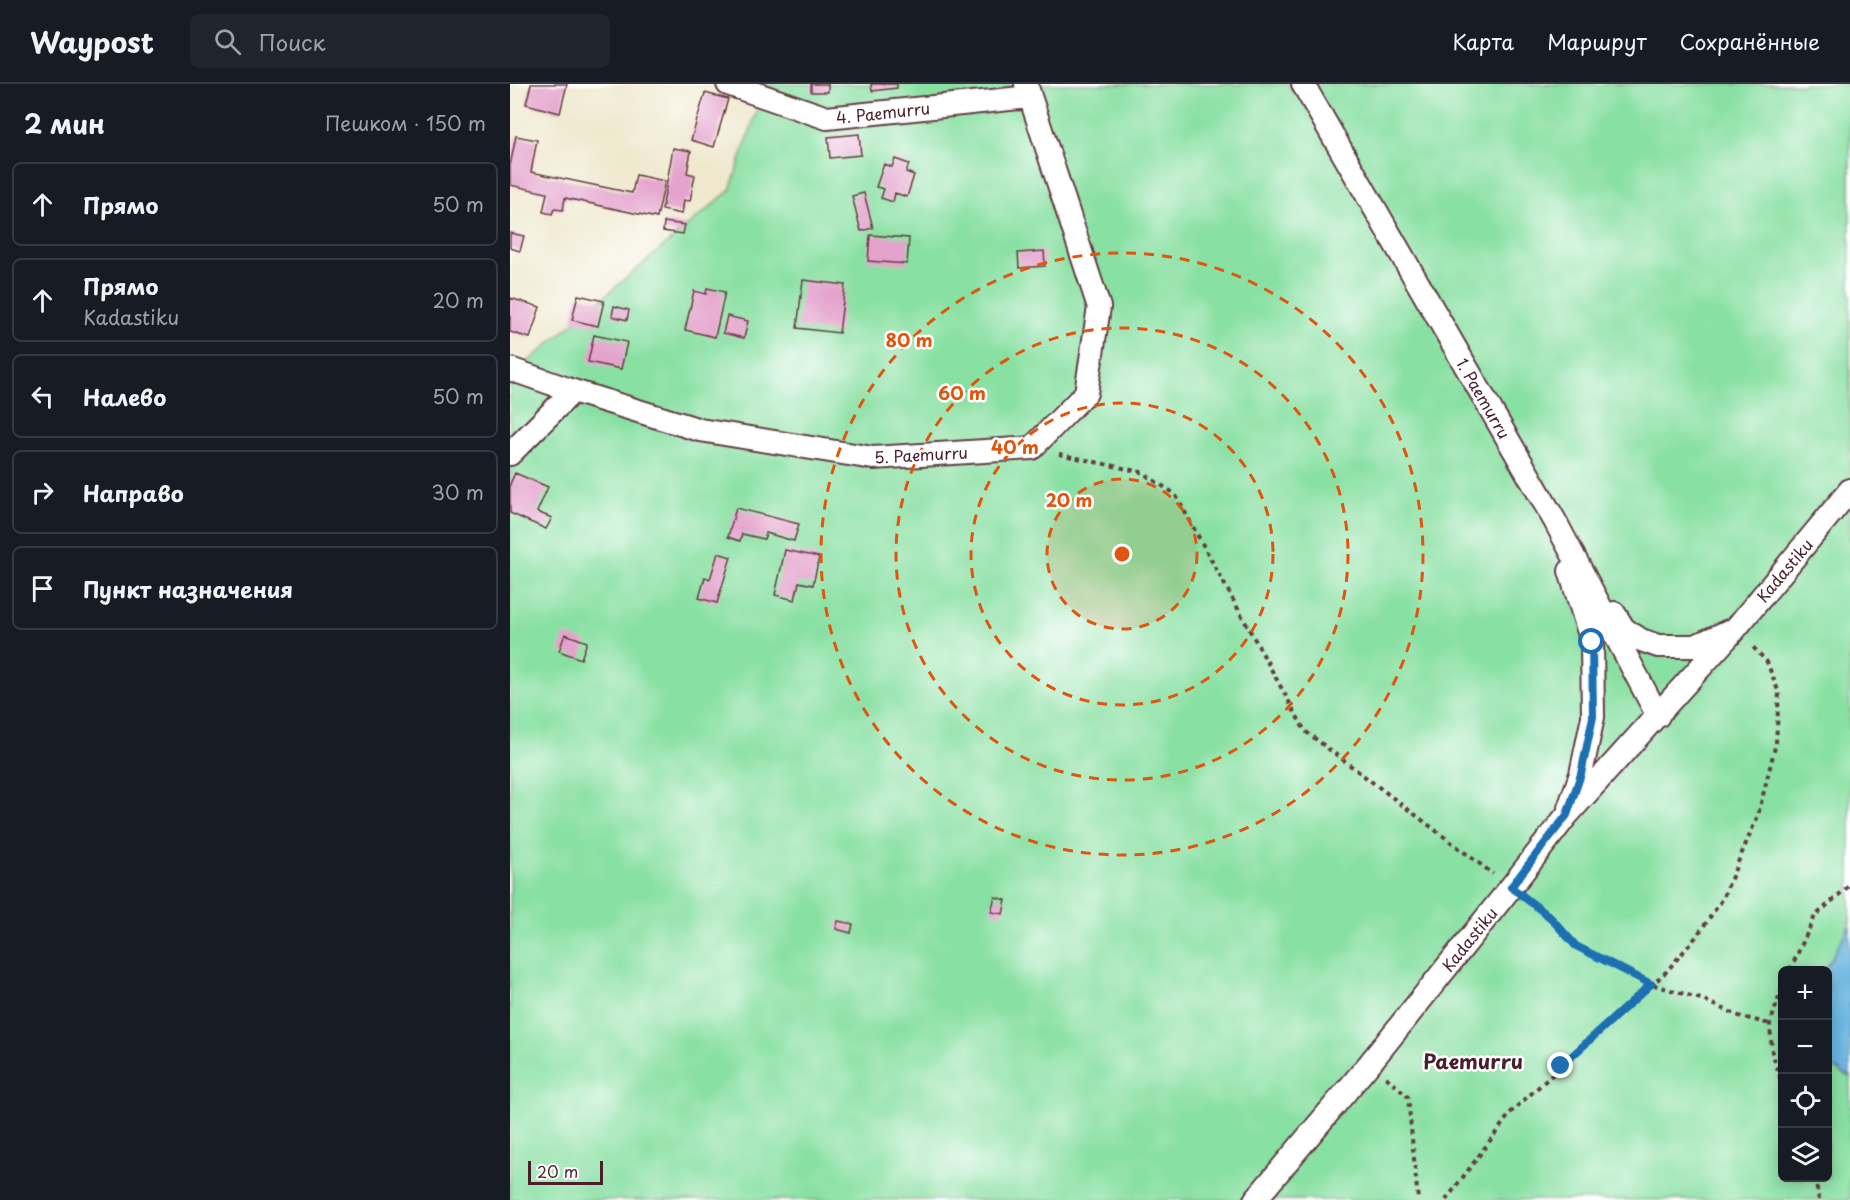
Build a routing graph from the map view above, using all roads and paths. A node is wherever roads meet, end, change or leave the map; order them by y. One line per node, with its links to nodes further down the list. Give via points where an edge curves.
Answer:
1 (728, 84): 3 (street, 4. Paemurru, via 826,118)
2 (1303, 84): 9 (street, 1. Paemurru)
3 (1028, 90): 6 (street, via 1099,307 1086,393)
4 (510, 369): 5 (street, 5. Paemurru)
5 (573, 391): 6 (street, 5. Paemurru, via 700,430 873,458); 7 (street)
6 (1032, 448): 14 (path, via 1141,472 1175,494 1305,731)
7 (510, 454)
8 (1850, 490): 10 (street, Kadastiku)
9 (1555, 520): 10 (street, via 1624,629 1641,640 1658,646 1695,646); 11 (street, 1. Paemurru); 12 (street, via 1592,642 1593,717 1581,774)
10 (1736, 628): 11 (street, Kadastiku); 16 (path, via 1767,662 1779,693 1776,743 1758,815 1722,900 1696,937)
11 (1658, 716): 12 (street, Kadastiku)
12 (1567, 815): 14 (street, Kadastiku)
13 (1850, 885): 15 (path, via 1815,916)
14 (1511, 887): 16 (path, via 1550,917 1576,946); 19 (street, Kadastiku)
15 (1792, 966)
16 (1651, 984): 18 (path); 24 (path, via 1512,1111)
17 (1778, 1000): 18 (path)
18 (1770, 1024): 20 (path, via 1772,1052)
19 (1370, 1063): 22 (street, Kadastiku); 23 (path, via 1408,1097)
20 (1779, 1074)
21 (1816, 1182): 25 (path)
22 (1255, 1200)
23 (1418, 1200)
24 (1446, 1200)
25 (1820, 1200)

